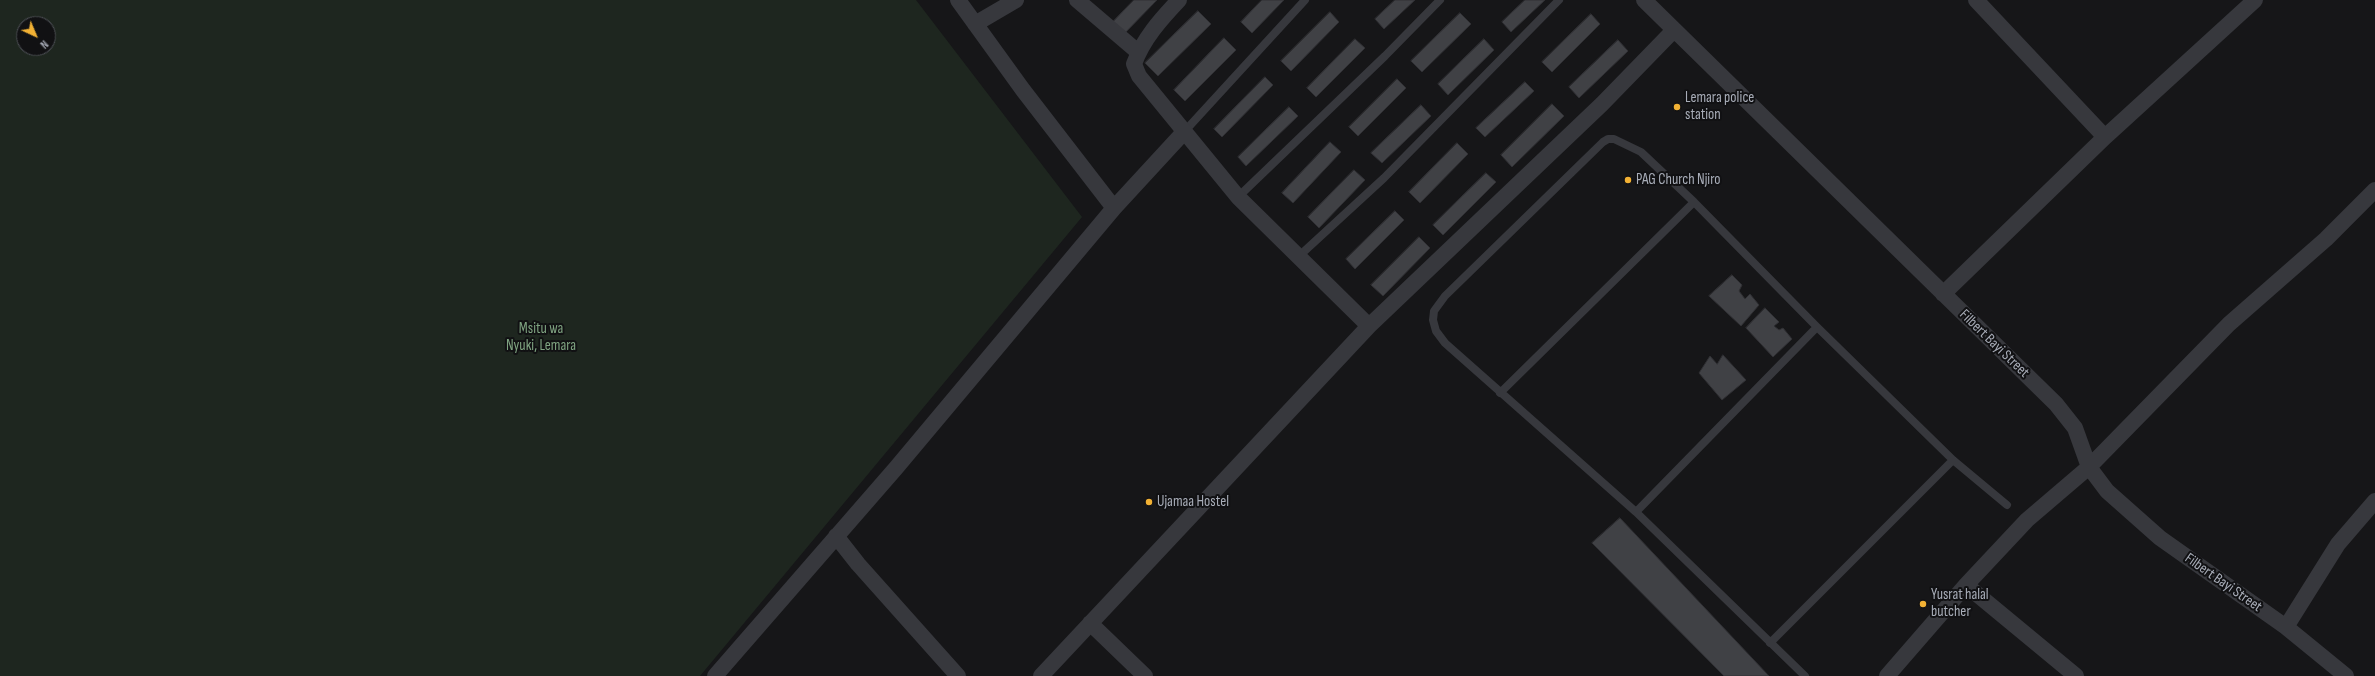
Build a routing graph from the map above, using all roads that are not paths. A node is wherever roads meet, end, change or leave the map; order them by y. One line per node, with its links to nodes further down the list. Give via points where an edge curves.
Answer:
1 (958, 0): 11 (street)
2 (1016, 0): 11 (street)
3 (1077, 0): 13 (street)
4 (1179, 0): 13 (street, via 1156,24)
5 (1305, 0): 14 (lane)
6 (1440, 0): 17 (lane)
7 (1559, 0): 20 (lane, via 1384,178)
8 (1644, 0): 12 (street, Filbert Bayi Street)
9 (2255, 0): 15 (street)
10 (1979, 1): 15 (street)
11 (975, 24): 19 (street, via 1051,128)
12 (1674, 30): 21 (street, Filbert Bayi Street); 22 (street, via 1602,104)
13 (1138, 52): 14 (street, via 1134,64 1139,76)
14 (1184, 132): 17 (street); 19 (street)
15 (2105, 137): 21 (street)
16 (2375, 190): 26 (street, via 2326,239 2229,324)
17 (1238, 197): 20 (street)
18 (1694, 202): 23 (lane); 24 (lane); 24 (lane, via 1641,152 1614,139 1603,142 1578,165 1445,296 1434,311 1436,331)
19 (1114, 208): 30 (street)
20 (1298, 257): 22 (street)
21 (1943, 294): 26 (street, Filbert Bayi Street, via 2056,404 2074,428)
22 (1369, 326): 32 (street)
23 (1817, 327): 25 (lane); 29 (lane)
24 (1500, 393): 29 (lane)
25 (1953, 460): 28 (lane); 34 (lane)
26 (2089, 467): 31 (street, via 2027,520); 33 (street, Filbert Bayi Street, via 2107,491 2160,538)
27 (2375, 501): 33 (street, via 2338,544)
28 (2007, 505)
29 (1636, 512): 34 (lane)
30 (836, 536): 35 (street); 36 (street)
31 (1966, 585): 40 (street); 41 (street)
32 (1090, 624): 37 (street); 38 (street)
33 (2286, 627): 42 (street, Filbert Bayi Street)
34 (1770, 643): 39 (lane)
35 (715, 676)
36 (958, 676)
37 (1041, 676)
38 (1144, 676)
39 (1805, 676)
40 (1887, 676)
41 (2076, 676)
42 (2346, 676)

